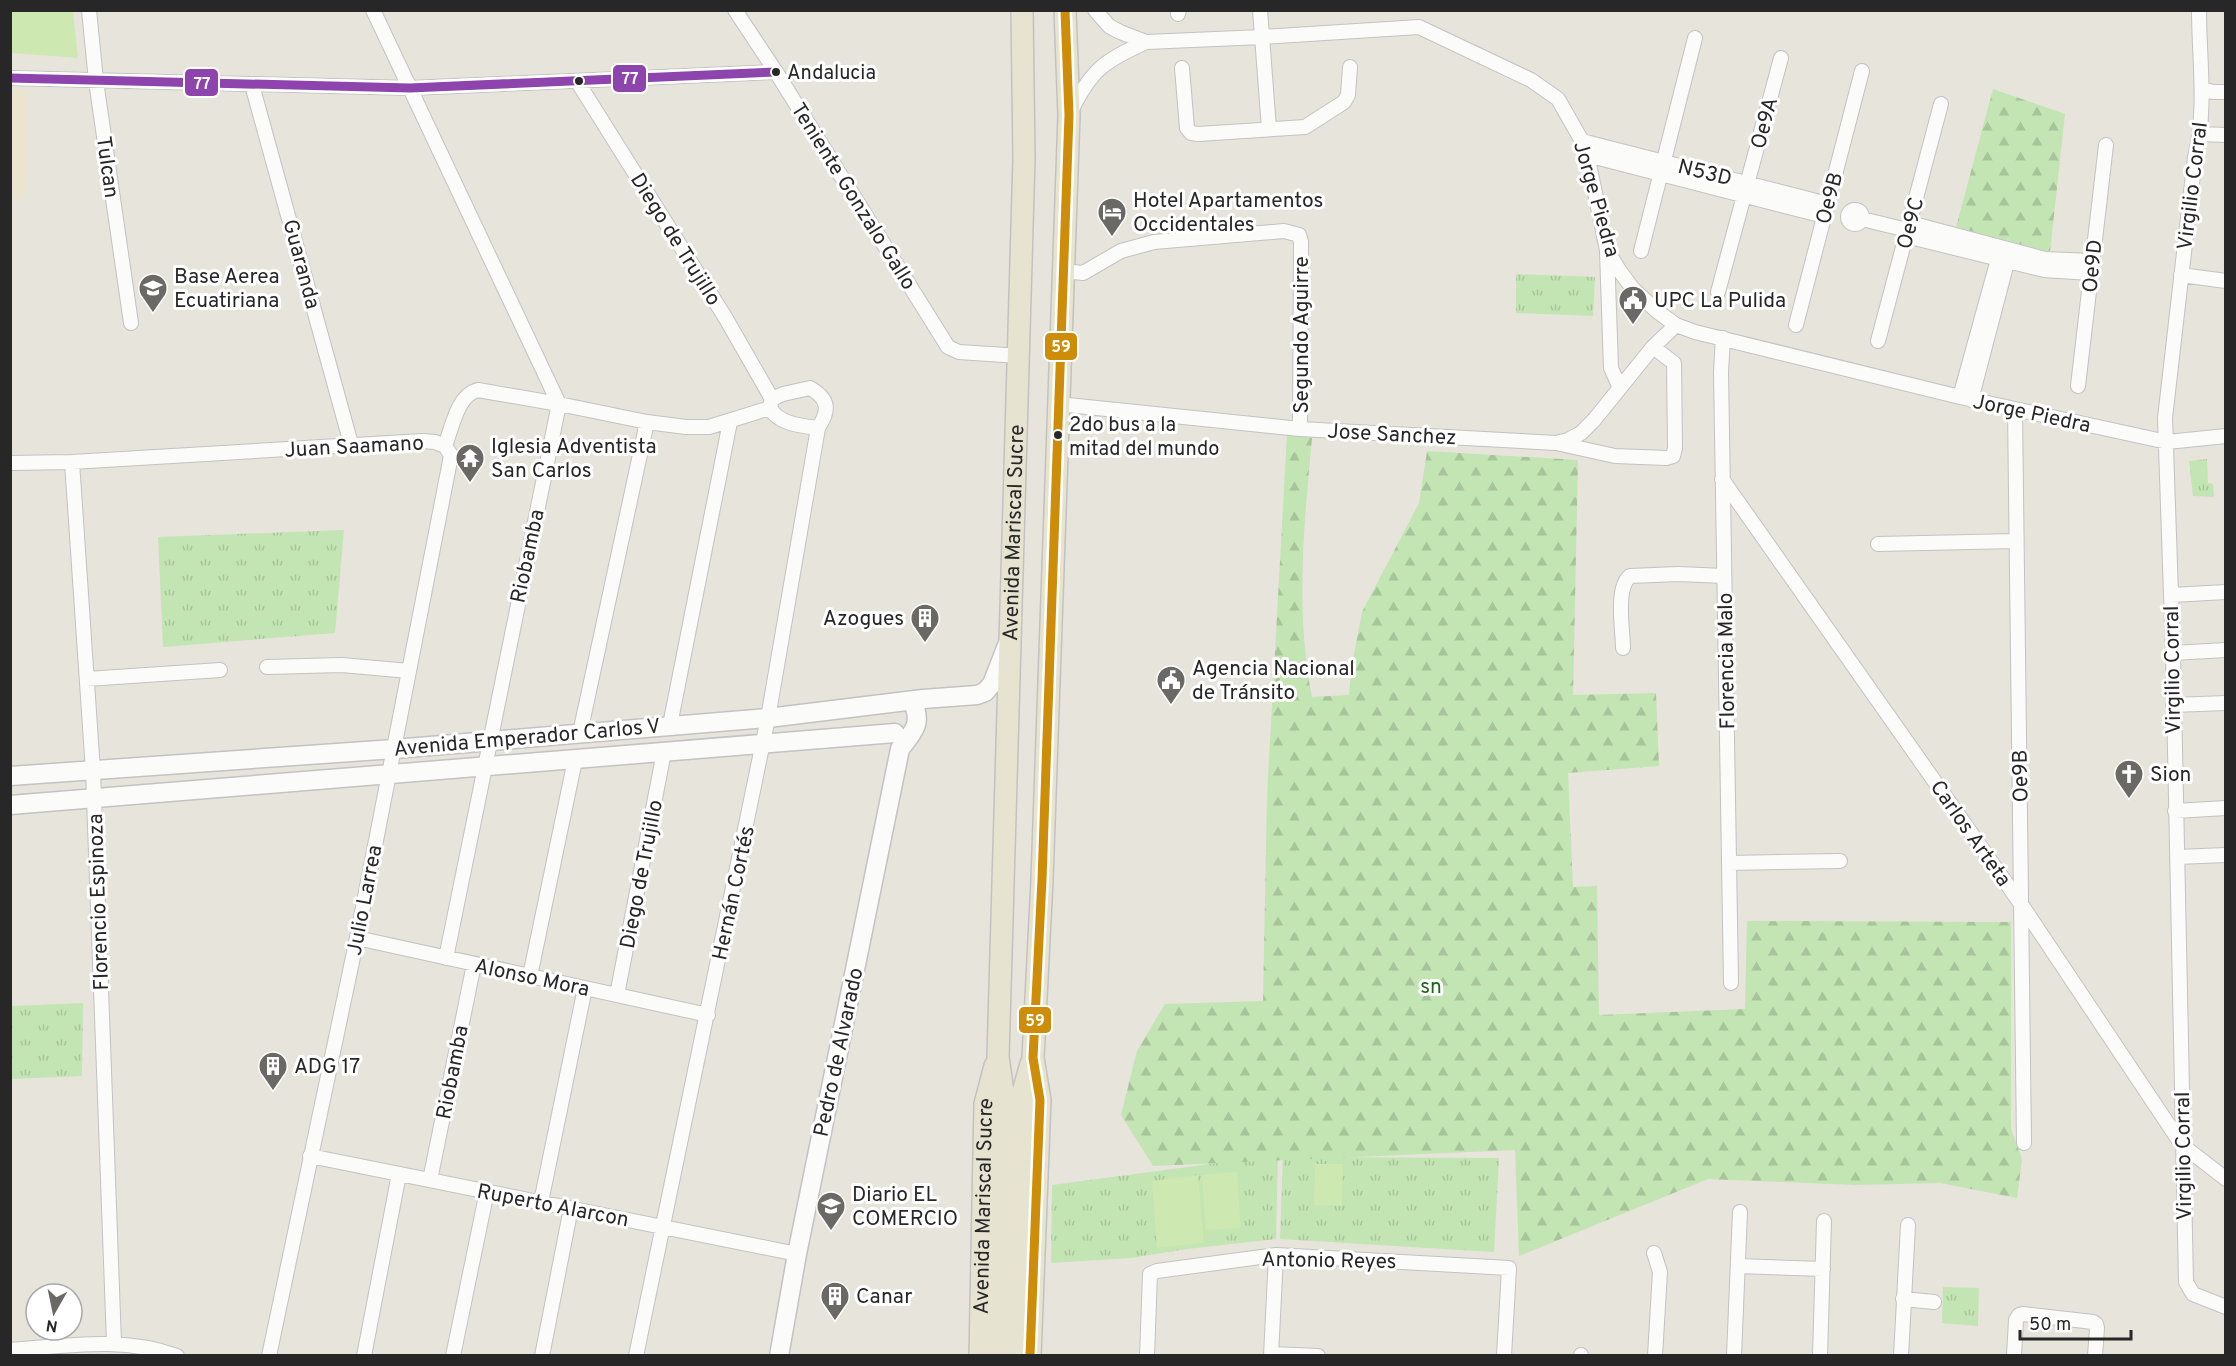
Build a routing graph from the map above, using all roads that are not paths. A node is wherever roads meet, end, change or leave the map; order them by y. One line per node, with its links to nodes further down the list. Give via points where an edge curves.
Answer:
1 (89, 10): 18 (street, Tulcan)
2 (373, 10): 21 (street)
3 (735, 10): 16 (street, Teniente Gonzalo Gallo)
4 (1022, 10): 50 (main road, Avenida Mariscal Sucre)
5 (1065, 10): 25 (main road, Avenida Mariscal Sucre)
6 (1095, 10): 11 (street, Jorge Piedra, via 1109,26)
7 (1260, 10): 9 (street)
8 (2199, 10): 22 (street, Virgilio Corral)
9 (1262, 37): 11 (street, Jorge Piedra); 26 (street); 29 (street, Jorge Piedra, via 1419,27 1546,89 1558,99)
10 (1695, 38): 32 (street)
11 (1146, 42): 25 (street, Jorge Piedra, via 1107,61 1082,89)
12 (1781, 58): 33 (street, Oe9A)
13 (1350, 67): 26 (street, via 1344,102 1305,127)
14 (1182, 68): 26 (street, via 1187,128 1191,133)
15 (1862, 71): 34 (street, Oe9B)
16 (776, 72): 19 (street); 50 (street, Teniente Gonzalo Gallo, via 948,347)
17 (10, 78): 18 (street)
18 (96, 81): 20 (street); 44 (street, Tulcan)
19 (577, 81): 21 (street); 54 (street, Diego de Trujillo, via 725,316)
20 (252, 85): 21 (street); 65 (street, Guaranda)
21 (410, 88): 55 (street)
22 (2202, 89): 23 (street); 27 (street, Virgilio Corral)
23 (2226, 92)
24 (1941, 104): 35 (street, Oe9C)
25 (1069, 115): 40 (main road, Avenida Mariscal Sucre)
26 (1269, 129)
27 (2200, 134): 28 (street); 41 (street, Virgilio Corral)
28 (2226, 135)
29 (1582, 141): 31 (street, Jorge Piedra); 32 (street, N53D)
30 (2106, 145): 39 (street, Oe9D)
31 (1587, 155): 32 (street, N53D); 36 (street, Jorge Piedra)
32 (1662, 167): 33 (street, N53D); 37 (street)
33 (1746, 189): 34 (street, N53D); 43 (street, Oe9A)
34 (1826, 210): 35 (street, N53D, via 1848,216 1849,222 1855,224 1862,219); 45 (street, Oe9B)
35 (1908, 229): 38 (street); 48 (street, Oe9C)
36 (1607, 250): 46 (street, Jorge Piedra, via 1633,288); 52 (street, via 1611,368)
37 (1641, 251)
38 (2004, 254): 39 (street, via 2044,270); 53 (street)
39 (2091, 267): 51 (street, Oe9D)
40 (1063, 271): 56 (main road, Avenida Mariscal Sucre); 61 (street, Segundo Aguirre, via 1083,273 1120,250 1154,242 1284,231 1299,235)
41 (2181, 275): 42 (street); 63 (street, Virgilio Corral, via 2165,418)
42 (2226, 281)
43 (1718, 292)
44 (131, 323)
45 (1796, 325)
46 (1676, 326): 47 (street, Jorge Piedra); 49 (street, Jose Sanchez)
47 (1723, 338): 53 (street, Jorge Piedra); 69 (street, Florencia Malo)
48 (1878, 341)
49 (1653, 347): 52 (street, Jose Sanchez); 64 (street, via 1674,363 1673,456 1614,456)
50 (1020, 356): 75 (main road, Avenida Mariscal Sucre)
51 (2079, 386)
52 (1620, 388): 64 (street, Jose Sanchez, via 1581,433)
53 (1965, 398): 57 (street, Jorge Piedra)
54 (771, 403): 59 (street, Juan Saamano); 60 (street, via 773,414 779,418); 60 (street, via 783,394 810,388 820,394 826,407)
55 (559, 404): 58 (street, Juan Saamano); 66 (street, Juan Saamano, via 483,390 472,392 463,400); 89 (street, Riobamba)
56 (1058, 404): 61 (street, Jose Sanchez); 117 (main road, Avenida Mariscal Sucre)
57 (2015, 410): 63 (street, Jorge Piedra); 70 (street, Oe9B)
58 (647, 422): 59 (street, Juan Saamano, via 709,427); 88 (street)
59 (730, 422): 87 (street)
60 (818, 428): 86 (street, Hernán Cortés)
61 (1300, 429): 64 (street, Jose Sanchez)
62 (2226, 436): 63 (street, Jorge Piedra)
63 (2167, 442): 74 (street, Virgilio Corral)
64 (1556, 443)
65 (351, 444): 66 (street, Juan Saamano, via 422,441); 67 (street, Juan Saamano)
66 (445, 446): 81 (street, Julio Larrea, via 451,455)
67 (72, 462): 68 (street, Juan Saamano); 82 (street, Florencio Espinoza)
68 (10, 463)
69 (1722, 479): 72 (street, Florencia Malo); 107 (street, Carlos Arteta)
70 (2016, 541): 71 (street); 107 (street, Oe9B)
71 (1878, 544)
72 (1724, 576): 76 (street, via 1630,576 1622,589); 106 (street, Florencia Malo)
73 (2226, 592): 74 (street)
74 (2171, 595): 78 (street, Virgilio Corral)
75 (1009, 640): 83 (main road, Avenida Emperador Carlos V, via 992,684 985,692); 116 (main road, Avenida Mariscal Sucre)
76 (1623, 648)
77 (2226, 650): 78 (street)
78 (2173, 653): 85 (street, Virgilio Corral)
79 (267, 667): 81 (street, via 342,664)
80 (220, 670): 82 (street)
81 (409, 671): 92 (street, Julio Larrea)
82 (87, 680): 96 (street, Florencio Espinoza)
83 (905, 702): 86 (main road, Avenida Emperador Carlos V); 90 (main road, Pedro de Alvarado, via 917,712 917,723 912,734)
84 (2226, 703): 85 (street)
85 (2173, 705): 102 (street, Virgilio Corral)
86 (768, 718): 87 (main road, Avenida Emperador Carlos V); 91 (street, Hernán Cortés)
87 (670, 725): 88 (main road, Avenida Emperador Carlos V)
88 (580, 733): 89 (main road, Avenida Emperador Carlos V)
89 (489, 741): 92 (main road, Avenida Emperador Carlos V); 95 (street, Riobamba)
90 (898, 741): 91 (main road, Avenida Emperador Carlos V); 132 (main road, Pedro de Alvarado)
91 (763, 744): 93 (main road, Avenida Emperador Carlos V); 115 (street, Hernán Cortés)
92 (394, 748): 96 (main road, Avenida Emperador Carlos V); 97 (street, Julio Larrea)
93 (664, 752): 94 (main road, Avenida Emperador Carlos V); 114 (street, Diego de Trujillo)
94 (574, 760): 95 (main road, Avenida Emperador Carlos V); 111 (street)
95 (484, 767): 97 (main road, Avenida Emperador Carlos V); 109 (street, Riobamba)
96 (93, 771): 98 (main road, Avenida Emperador Carlos V); 99 (street, Florencio Espinoza)
97 (389, 775): 99 (main road, Avenida Emperador Carlos V); 108 (street, Julio Larrea)
98 (10, 776)
99 (94, 798): 100 (main road, Avenida Emperador Carlos V); 139 (street, Florencio Espinoza)
100 (10, 805)
101 (2226, 808): 102 (street)
102 (2175, 811): 104 (street, Virgilio Corral)
103 (2226, 855): 104 (street)
104 (2177, 857): 119 (street, Virgilio Corral)
105 (1840, 861): 106 (street)
106 (1729, 863): 112 (street, Florencia Malo)
107 (2023, 907): 118 (street, Oe9B); 119 (street, Carlos Arteta)
108 (357, 938): 109 (street, Alonso Mora); 120 (street, Julio Larrea)
109 (446, 958): 110 (street, Alonso Mora)
110 (474, 964): 111 (street, Alonso Mora); 123 (street, Riobamba)
111 (530, 976): 113 (street, Alonso Mora)
112 (1731, 983)
113 (585, 988): 114 (street, Alonso Mora); 125 (street)
114 (617, 995): 115 (street, Alonso Mora)
115 (708, 1015): 130 (street, Hernán Cortés)
116 (998, 1057): 149 (main road, Avenida Mariscal Sucre, via 985,1104); 150 (main road, Avenida Mariscal Sucre, via 1004,1099)
117 (1033, 1058): 151 (main road, Avenida Mariscal Sucre, via 1021,1099); 152 (main road, Avenida Mariscal Sucre, via 1040,1100)
118 (2024, 1143)
119 (2182, 1145): 122 (street, Carlos Arteta); 138 (street, Virgilio Corral, via 2186,1282 2193,1294)
120 (310, 1156): 121 (street, Ruperto Alarcon); 143 (street, Julio Larrea)
121 (399, 1174): 123 (street, Ruperto Alarcon); 144 (street)
122 (2226, 1179)
123 (430, 1180): 124 (street, Ruperto Alarcon)
124 (487, 1191): 125 (street, Ruperto Alarcon); 145 (street)
125 (541, 1202): 126 (street, Ruperto Alarcon)
126 (571, 1208): 130 (street, Ruperto Alarcon); 146 (street)
127 (1740, 1212): 134 (street)
128 (1824, 1221): 135 (street)
129 (1908, 1225): 136 (street)
130 (662, 1227): 132 (street, Ruperto Alarcon); 147 (street, Hernán Cortés)
131 (1654, 1253): 156 (street, via 1660,1272)
132 (797, 1254): 148 (main road, Pedro de Alvarado)
133 (1276, 1255): 141 (street); 153 (street, Antonio Reyes, via 1150,1274); 155 (street, Antonio Reyes, via 1509,1268)
134 (1738, 1266): 135 (street); 157 (street)
135 (1823, 1269): 158 (street)
136 (1903, 1299): 137 (street); 159 (street)
137 (1934, 1302)
138 (2226, 1308)
139 (114, 1343): 140 (street); 142 (street, via 152,1347)
140 (10, 1350)
141 (1271, 1354): 154 (street)
142 (177, 1356)
143 (269, 1356)
144 (364, 1356)
145 (453, 1356)
146 (542, 1356)
147 (636, 1356)
148 (778, 1356)
149 (980, 1356)
150 (995, 1356)
151 (1011, 1356)
152 (1030, 1356)
153 (1147, 1356)
154 (1318, 1356)
155 (1504, 1356)
156 (1655, 1356)
157 (1734, 1356)
158 (1820, 1356)
159 (1901, 1356)
160 (2014, 1356): 161 (street, via 2016,1320 2023,1314 2093,1322 2097,1328)
161 (2095, 1356)

